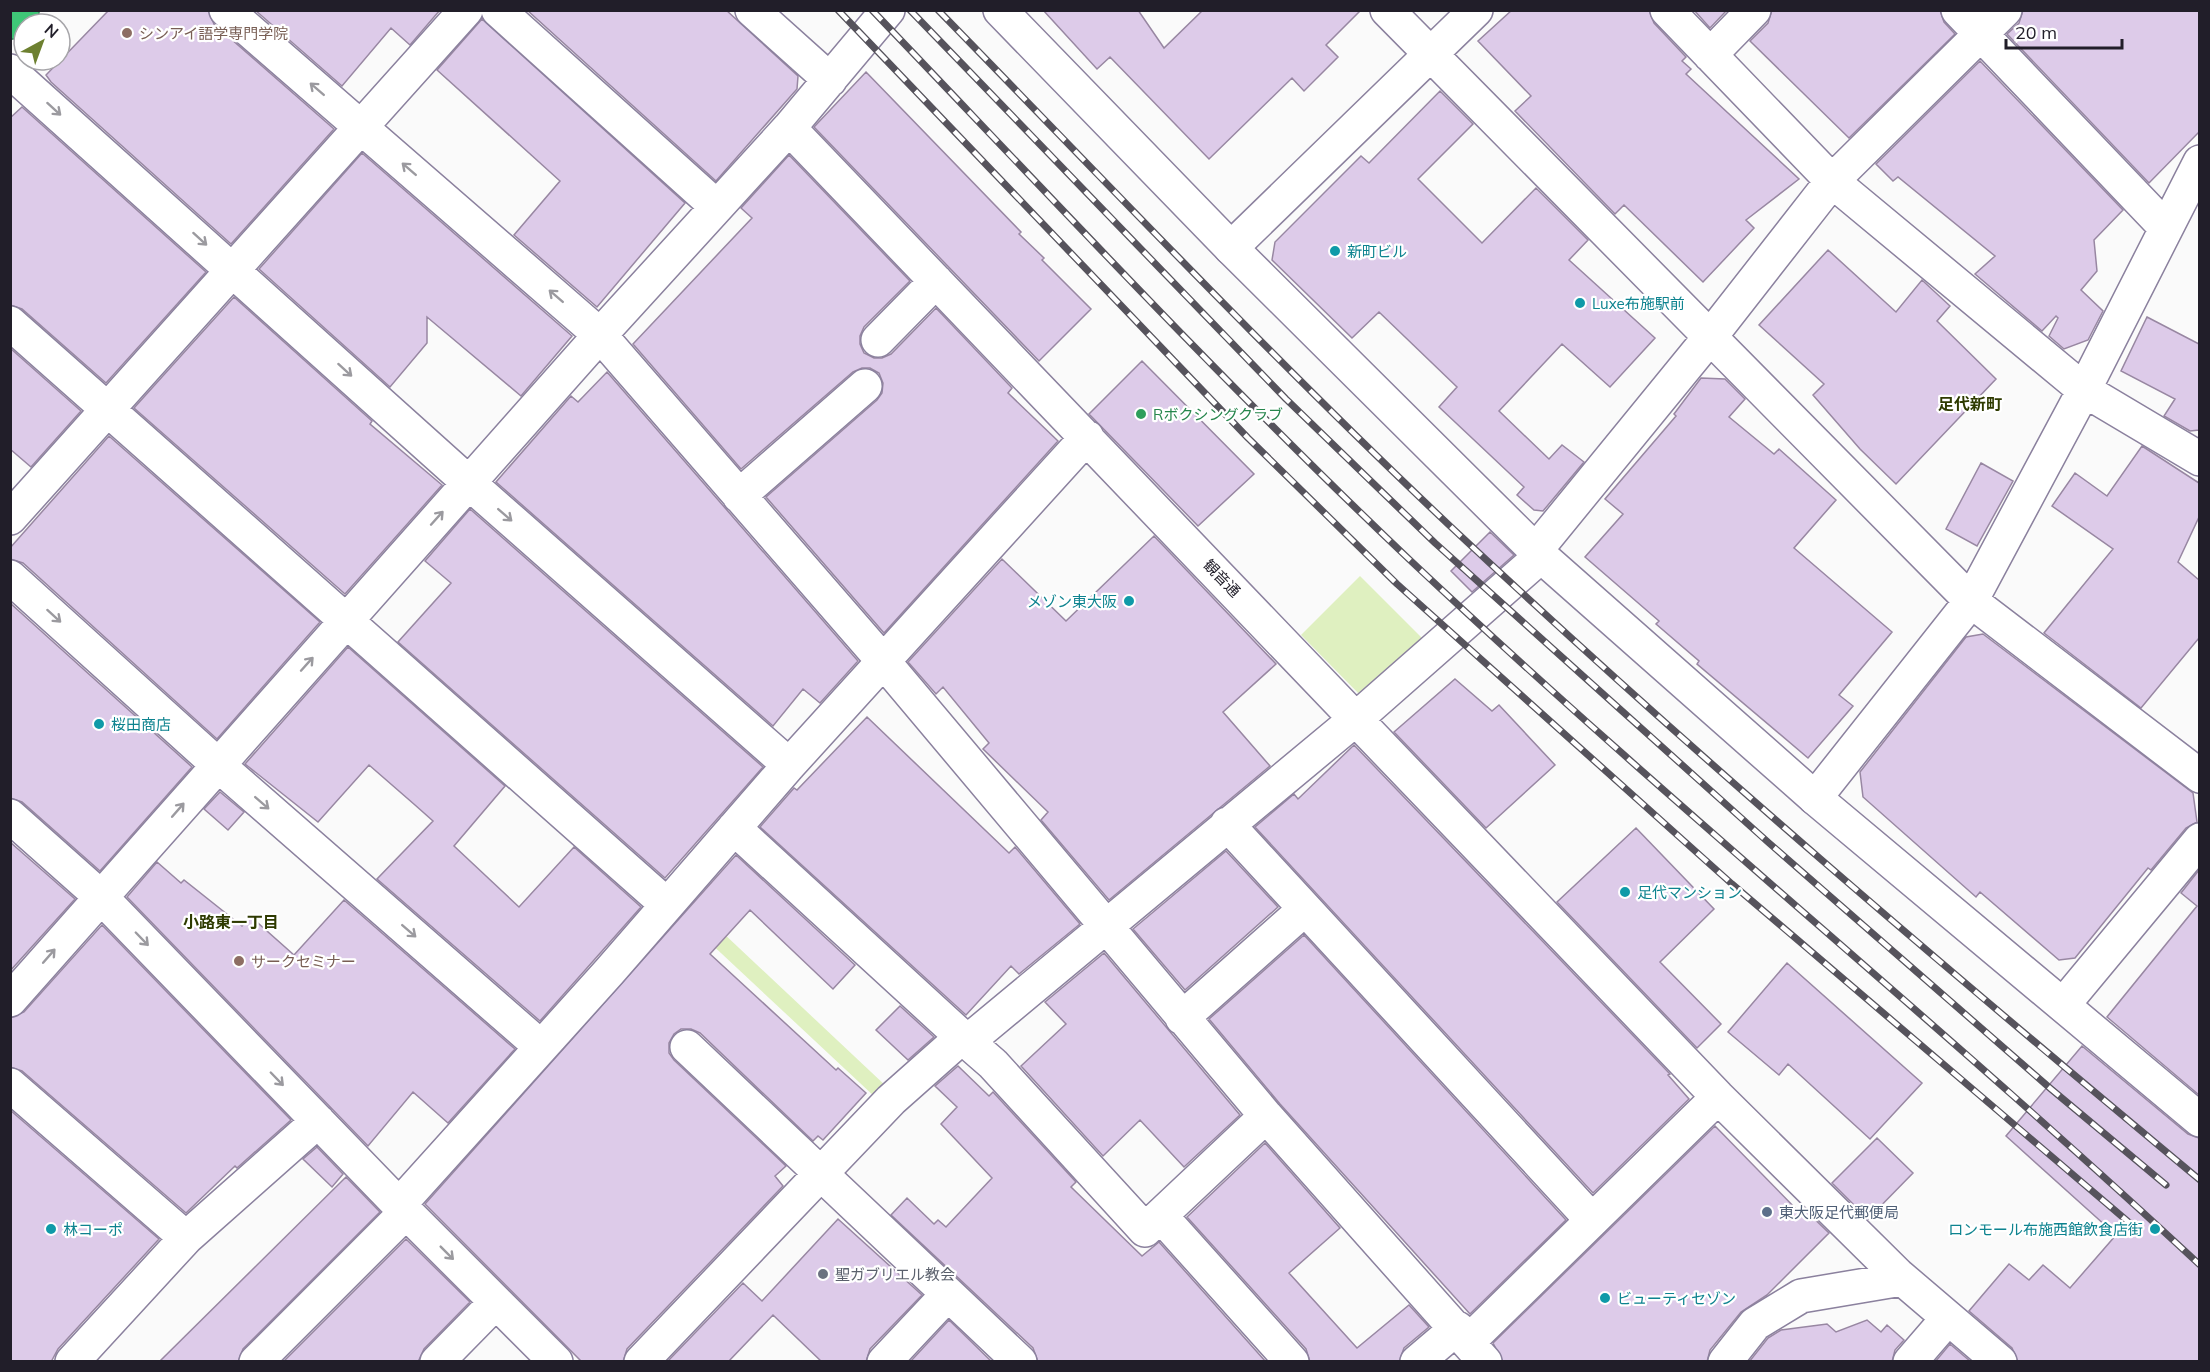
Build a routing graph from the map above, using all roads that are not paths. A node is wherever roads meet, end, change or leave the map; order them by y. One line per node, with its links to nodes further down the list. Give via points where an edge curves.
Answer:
1 (22, 10): 14 (highway)
2 (226, 10): 20 (street, one-way to 2)
3 (466, 10): 20 (street)
4 (498, 10): 24 (street)
5 (752, 10): 19 (street)
6 (888, 10): 19 (street)
7 (1000, 10): 26 (street)
8 (1387, 10): 17 (street)
9 (1476, 10): 17 (street)
10 (1667, 10): 16 (street)
11 (1754, 10): 16 (street)
12 (1958, 10): 15 (street)
13 (2005, 10): 15 (street)
14 (10, 22)
15 (1980, 34): 23 (street); 25 (street)
16 (1710, 55): 23 (street)
17 (1430, 56): 26 (street); 31 (street)
18 (10, 70): 27 (street, one-way to 27)
19 (830, 80): 21 (street)
20 (361, 128): 27 (street); 30 (street, one-way to 20)
21 (789, 129): 24 (street); 28 (street, 観音通)
22 (2199, 162): 25 (street)
23 (1832, 182): 31 (street); 34 (street)
24 (717, 207): 30 (street)
25 (2166, 228): 34 (street)
26 (1231, 248): 41 (street)
27 (233, 269): 35 (street); 38 (street, one-way to 38)
28 (936, 281): 32 (street); 36 (street, 観音通)
29 (10, 323): 35 (street)
30 (600, 335): 38 (street); 39 (street)
31 (1710, 337): 41 (street); 43 (street)
32 (878, 340)
33 (865, 386): 39 (street)
34 (2084, 390): 37 (street); 43 (street)
35 (107, 410): 40 (street); 44 (street)
36 (1087, 437): 45 (street); 46 (street, 観音通)
37 (2199, 459)
38 (469, 483): 44 (street, one-way to 38); 48 (street, one-way to 48)
39 (739, 496): 45 (street)
40 (10, 518)
41 (1539, 553): 46 (street); 50 (street)
42 (10, 577): 47 (street, one-way to 47)
43 (1971, 601): 49 (street); 50 (street)
44 (345, 622): 47 (street, one-way to 44); 56 (street)
45 (884, 662): 48 (street); 58 (street)
46 (1357, 718): 52 (street); 66 (street, 観音通)
47 (218, 765): 55 (street, one-way to 47); 63 (street, one-way to 63)
48 (789, 765): 53 (street)
49 (2199, 776)
50 (1815, 798): 60 (street)
51 (10, 816): 55 (street)
52 (1227, 824): 57 (street); 58 (street)
53 (734, 828): 56 (street); 62 (street)
54 (2199, 840): 60 (street)
55 (101, 897): 59 (street, one-way to 55); 69 (street, one-way to 69)
56 (666, 904): 63 (street)
57 (1305, 909): 61 (street); 73 (street)
58 (1104, 926): 61 (street); 62 (street)
59 (10, 1000)
60 (2063, 1005): 68 (street)
61 (1182, 1018): 67 (street)
62 (964, 1039): 70 (street, via 891,1100); 72 (street, via 993,1064 1145,1230)
63 (542, 1047): 71 (street)
64 (687, 1047): 70 (street)
65 (10, 1085): 74 (street)
66 (1718, 1097): 73 (street); 75 (street, 観音通)
67 (1266, 1116): 72 (street); 79 (street)
68 (2199, 1120)
69 (318, 1121): 71 (street); 74 (street)
70 (822, 1175): 76 (street); 84 (street)
71 (402, 1208): 77 (street, one-way to 77); 81 (street)
72 (1161, 1216): 87 (street)
73 (1591, 1219): 79 (street, via 1471,1339)
74 (186, 1238): 80 (street)
75 (1902, 1279): 78 (street, 観音通); 90 (street, via 1801,1296 1755,1324)
76 (948, 1294): 85 (street); 86 (street)
77 (496, 1302): 82 (street); 83 (street)
78 (1948, 1318): 91 (street); 92 (street, 観音通)
79 (1457, 1328): 88 (street); 89 (street)
80 (72, 1362)
81 (256, 1362)
82 (437, 1362)
83 (556, 1362)
84 (641, 1362)
85 (884, 1362)
86 (1020, 1362)
87 (1292, 1362)
88 (1417, 1362)
89 (1485, 1362)
90 (1725, 1362)
91 (1910, 1362)
92 (2000, 1362)

